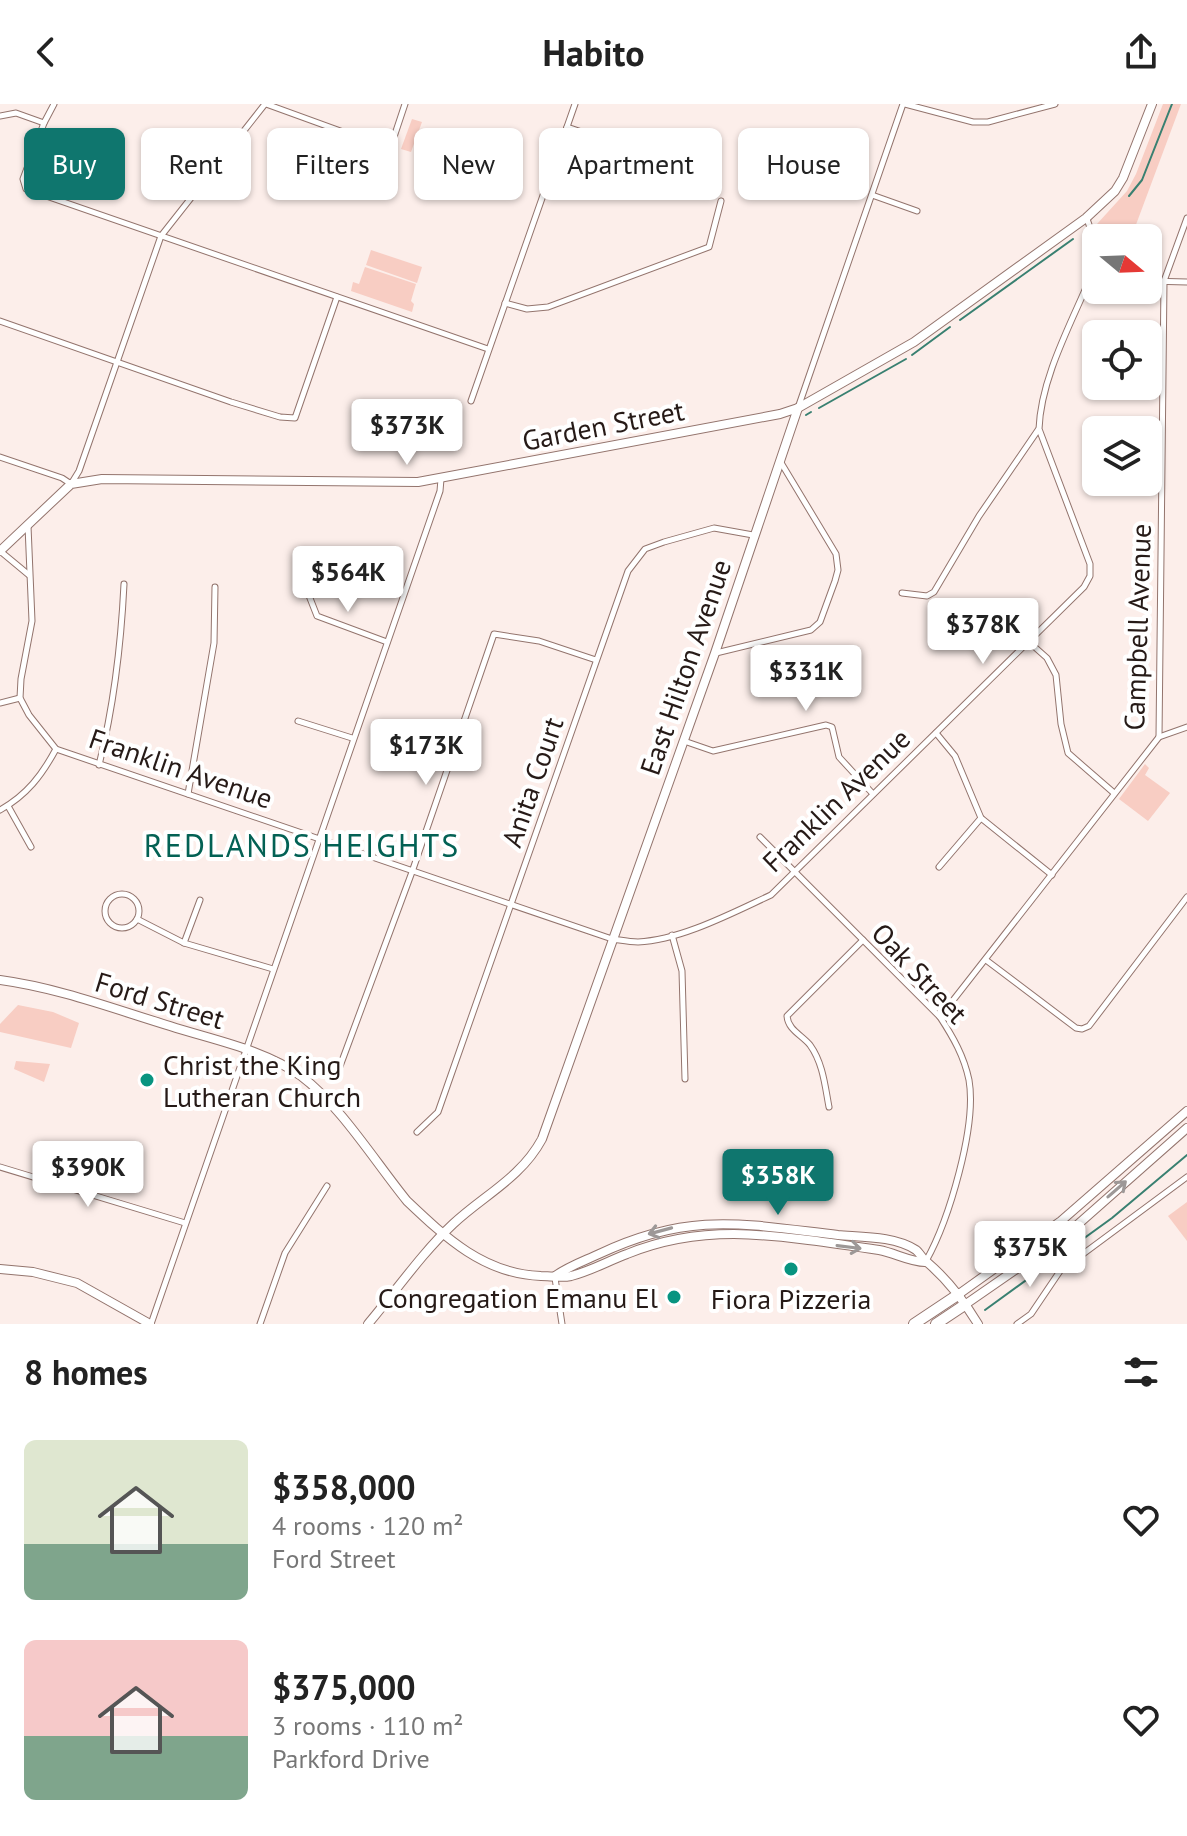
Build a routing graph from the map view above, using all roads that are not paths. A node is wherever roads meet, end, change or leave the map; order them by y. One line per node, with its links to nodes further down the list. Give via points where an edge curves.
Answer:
1 (54, 104): 9 (street)
2 (265, 104): 3 (street, via 390,149); 18 (street)
3 (405, 104)
4 (575, 104): 10 (street)
5 (904, 104): 6 (street, via 988,122); 12 (street)
6 (1055, 104)
7 (1152, 104): 15 (street, via 1123,178)
8 (0, 116): 9 (street, via 16,113)
9 (44, 123): 18 (street, via 24,186)
10 (567, 127): 11 (street); 23 (street)
11 (570, 128)
12 (872, 195): 14 (street); 28 (street)
13 (721, 201): 23 (street, via 709,247 548,307)
14 (917, 211)
15 (1086, 218): 17 (street); 28 (street, Garden Street, via 914,342)
16 (1187, 218): 19 (street, Campbell Avenue)
17 (1088, 224)
18 (161, 236): 21 (street); 26 (street)
19 (1164, 281): 20 (street); 51 (street, Campbell Avenue)
20 (1187, 282)
21 (337, 297): 25 (street); 26 (street, via 295,418 231,402)
22 (1082, 298): 29 (street, Franklin Avenue, via 1045,391)
23 (505, 303): 25 (street)
24 (0, 321): 26 (street)
25 (488, 349): 27 (street)
26 (117, 361): 33 (street)
27 (471, 401)
28 (798, 408): 31 (street, East Hilton Avenue); 32 (street, Garden Street)
29 (1039, 429): 41 (street, via 934,592); 43 (street, Franklin Avenue, via 1090,576)
30 (0, 457): 33 (street)
31 (779, 461): 35 (street, East Hilton Avenue); 44 (street, via 836,554 838,570 824,616 811,630)
32 (441, 479): 33 (street, Garden Street, via 102,479); 42 (street)
33 (71, 484): 34 (street)
34 (27, 524): 36 (street); 37 (street)
35 (753, 535): 44 (street, East Hilton Avenue); 45 (street, Anita Court, via 714,528 645,549 628,571)
36 (0, 551): 37 (street)
37 (29, 575): 46 (street, via 32,621)
38 (124, 584): 55 (street, via 120,656)
39 (215, 587): 57 (street, via 214,643)
40 (306, 588): 42 (street, via 317,616)
41 (902, 593)
42 (387, 642): 52 (street)
43 (1029, 642): 50 (street, Franklin Avenue); 56 (street, via 1056,675 1068,753)
44 (715, 653): 53 (street, East Hilton Avenue)
45 (596, 660): 66 (street, via 539,641 494,634); 71 (street, Anita Court)
46 (20, 698): 47 (street); 54 (street, Franklin Avenue)
47 (0, 703)
48 (298, 721): 52 (street)
49 (1187, 727): 51 (street)
50 (936, 733): 58 (street, Franklin Avenue); 61 (street, via 955,756)
51 (1159, 737): 56 (street, Campbell Avenue)
52 (352, 738): 62 (street)
53 (684, 741): 58 (street, via 713,751 826,725 835,732 839,757); 74 (street, East Hilton Avenue)
54 (56, 749): 55 (street, Franklin Avenue); 59 (street, via 30,789)
55 (99, 765): 57 (street, Franklin Avenue)
56 (1114, 793): 68 (street, Campbell Avenue)
57 (188, 794): 62 (street, Franklin Avenue)
58 (873, 794): 67 (street, Franklin Avenue)
59 (8, 806): 60 (street); 64 (street)
60 (0, 810)
61 (981, 818): 65 (street); 68 (street)
62 (318, 837): 66 (street, Franklin Avenue); 78 (street)
63 (760, 837): 67 (street, Oak Street)
64 (31, 847)
65 (939, 867)
66 (412, 872): 71 (street, Franklin Avenue); 82 (street)
67 (795, 873): 73 (street, Franklin Avenue, via 771,895); 75 (street, Oak Street)
68 (1052, 875): 77 (street, Campbell Avenue)
69 (1187, 897): 77 (street, via 1082,1029)
70 (200, 900): 76 (street)
71 (510, 906): 74 (street, Franklin Avenue); 87 (street, Anita Court, via 438,1112)
72 (137, 919): 72 (street, via 139,909 130,897 120,895 108,903 106,916 113,926 124,928); 76 (street)
73 (672, 935): 74 (street, Franklin Avenue, via 637,942); 83 (street, via 682,971)
74 (612, 939): 93 (street, East Hilton Avenue, via 534,1153 516,1175)
75 (863, 940): 80 (street, Oak Street); 84 (street, via 787,1016 790,1027 820,1061)
76 (184, 943): 78 (street)
77 (986, 960): 80 (street, Campbell Avenue)
78 (273, 969): 81 (street)
79 (0, 980): 81 (street, Ford Street, via 36,985)
80 (940, 1017): 95 (street, Oak Street, via 958,1045 969,1080 969,1125 945,1219)
81 (245, 1049): 91 (street); 93 (street, Ford Street, via 284,1065 317,1090 407,1201)
82 (339, 1069)
83 (685, 1079)
84 (829, 1107)
85 (1187, 1111): 98 (street)
86 (1187, 1128): 98 (street, one-way to 86, via 1067,1234)
87 (417, 1132)
88 (0, 1167): 91 (street)
89 (1187, 1177): 106 (street, via 1060,1271 1031,1314)
90 (327, 1186): 100 (street, via 285,1253)
91 (185, 1223): 99 (street)
92 (808, 1231): 94 (street, via 801,1236 776,1232); 95 (street, Ford Street, via 898,1243 917,1250); 97 (street, Ford Street, one-way to 97, via 738,1223 669,1229 626,1241)
93 (443, 1234): 97 (street, Ford Street, via 491,1266 528,1276); 101 (street, East Hilton Avenue)
94 (770, 1237): 95 (street, Ford Street, one-way to 95, via 878,1250); 97 (street, Ford Street, via 671,1240 568,1277)
95 (925, 1262): 98 (street, Ford Street)
96 (0, 1269): 99 (street, via 77,1283)
97 (555, 1276): 102 (street)
98 (963, 1299): 103 (highway); 104 (highway); 105 (street, Ford Street)
99 (150, 1324)
100 (260, 1324)
101 (368, 1324)
102 (562, 1324)
103 (914, 1324)
104 (936, 1324)
105 (978, 1324)
106 (1017, 1324)

